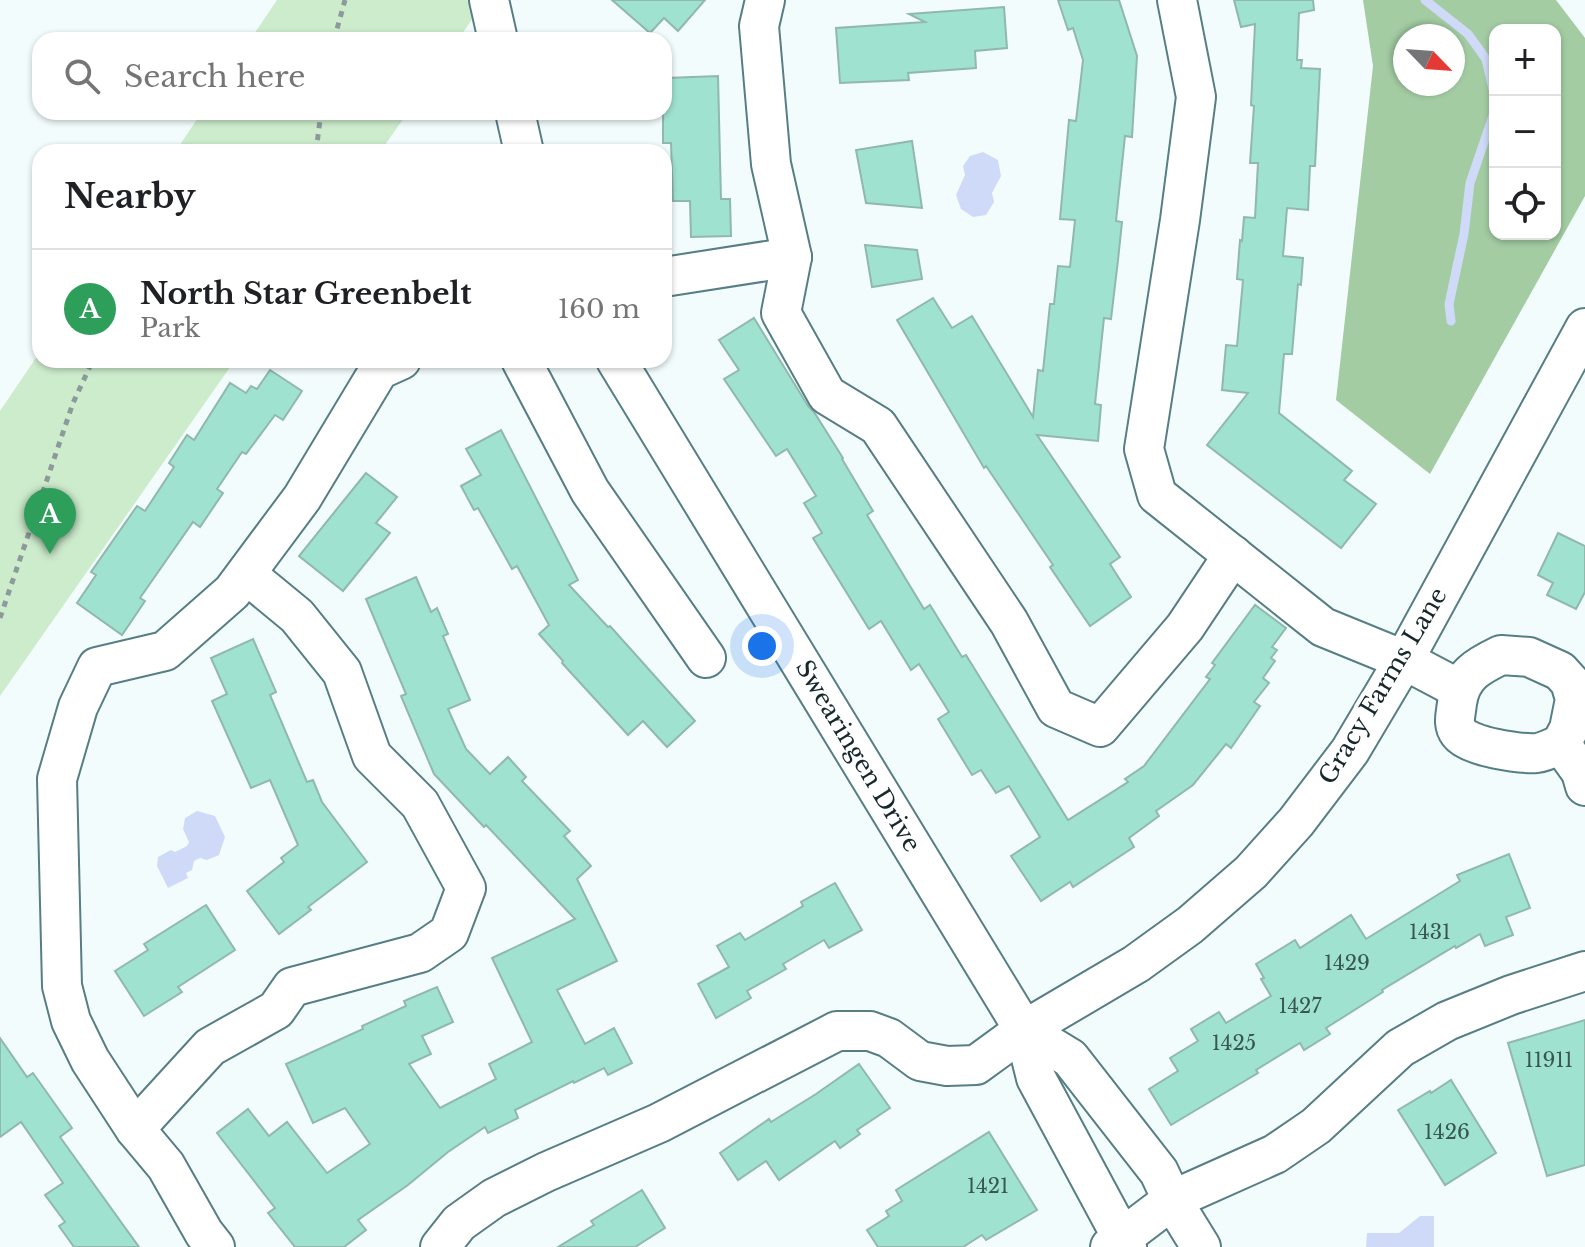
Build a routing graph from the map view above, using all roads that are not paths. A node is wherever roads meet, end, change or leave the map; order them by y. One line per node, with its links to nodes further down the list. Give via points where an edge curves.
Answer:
1 (489, 0): 4 (street)
2 (765, 0): 7 (street, via 759,26 771,164)
3 (1177, 0): 13 (street, via 1196,97 1144,449 1157,495)
4 (496, 32)
5 (517, 120): 6 (street)
6 (522, 144)
7 (792, 257): 8 (street); 13 (street, via 781,313 827,395 878,426 1009,622 1056,708 1100,727 1185,627)
8 (672, 276)
9 (1585, 328): 16 (street, Gracy Farms Lane)
10 (383, 368): 14 (street, via 302,498)
11 (525, 368): 15 (street, via 590,491)
12 (621, 368): 21 (street, Swearingen Drive)
13 (1233, 555): 16 (street, via 1323,627)
14 (246, 574): 22 (street, via 165,651 97,667 78,707 57,779 62,986 90,1060); 22 (street, via 297,616 342,672 372,756 420,804 466,888 449,933 420,953 292,987 276,1010 210,1047)
15 (706, 658)
16 (1404, 660): 17 (street); 21 (street, Gracy Farms Lane, via 1350,751 1251,872 1136,964)
17 (1459, 689): 18 (street, via 1454,724 1469,742 1537,753); 18 (street, via 1476,667 1501,655 1529,657 1560,671 1575,699)
18 (1561, 744): 19 (street)
19 (1585, 786)
20 (1585, 971): 23 (street, via 1447,1021 1400,1048 1316,1126 1275,1154)
21 (1024, 1030): 23 (street, Swearingen Drive, via 1070,1058 1159,1172); 24 (street, Swearingen Drive, via 1036,1078); 26 (street, Gracy Farms Lane, via 976,1065 961,1066 920,1061 870,1031 837,1031 659,1123 494,1198 459,1223)
22 (135, 1129): 25 (street, via 166,1166)
23 (1172, 1200): 24 (street); 27 (street, Swearingen Drive)
24 (1120, 1244)
25 (215, 1247)
26 (440, 1247)
27 (1201, 1247)

